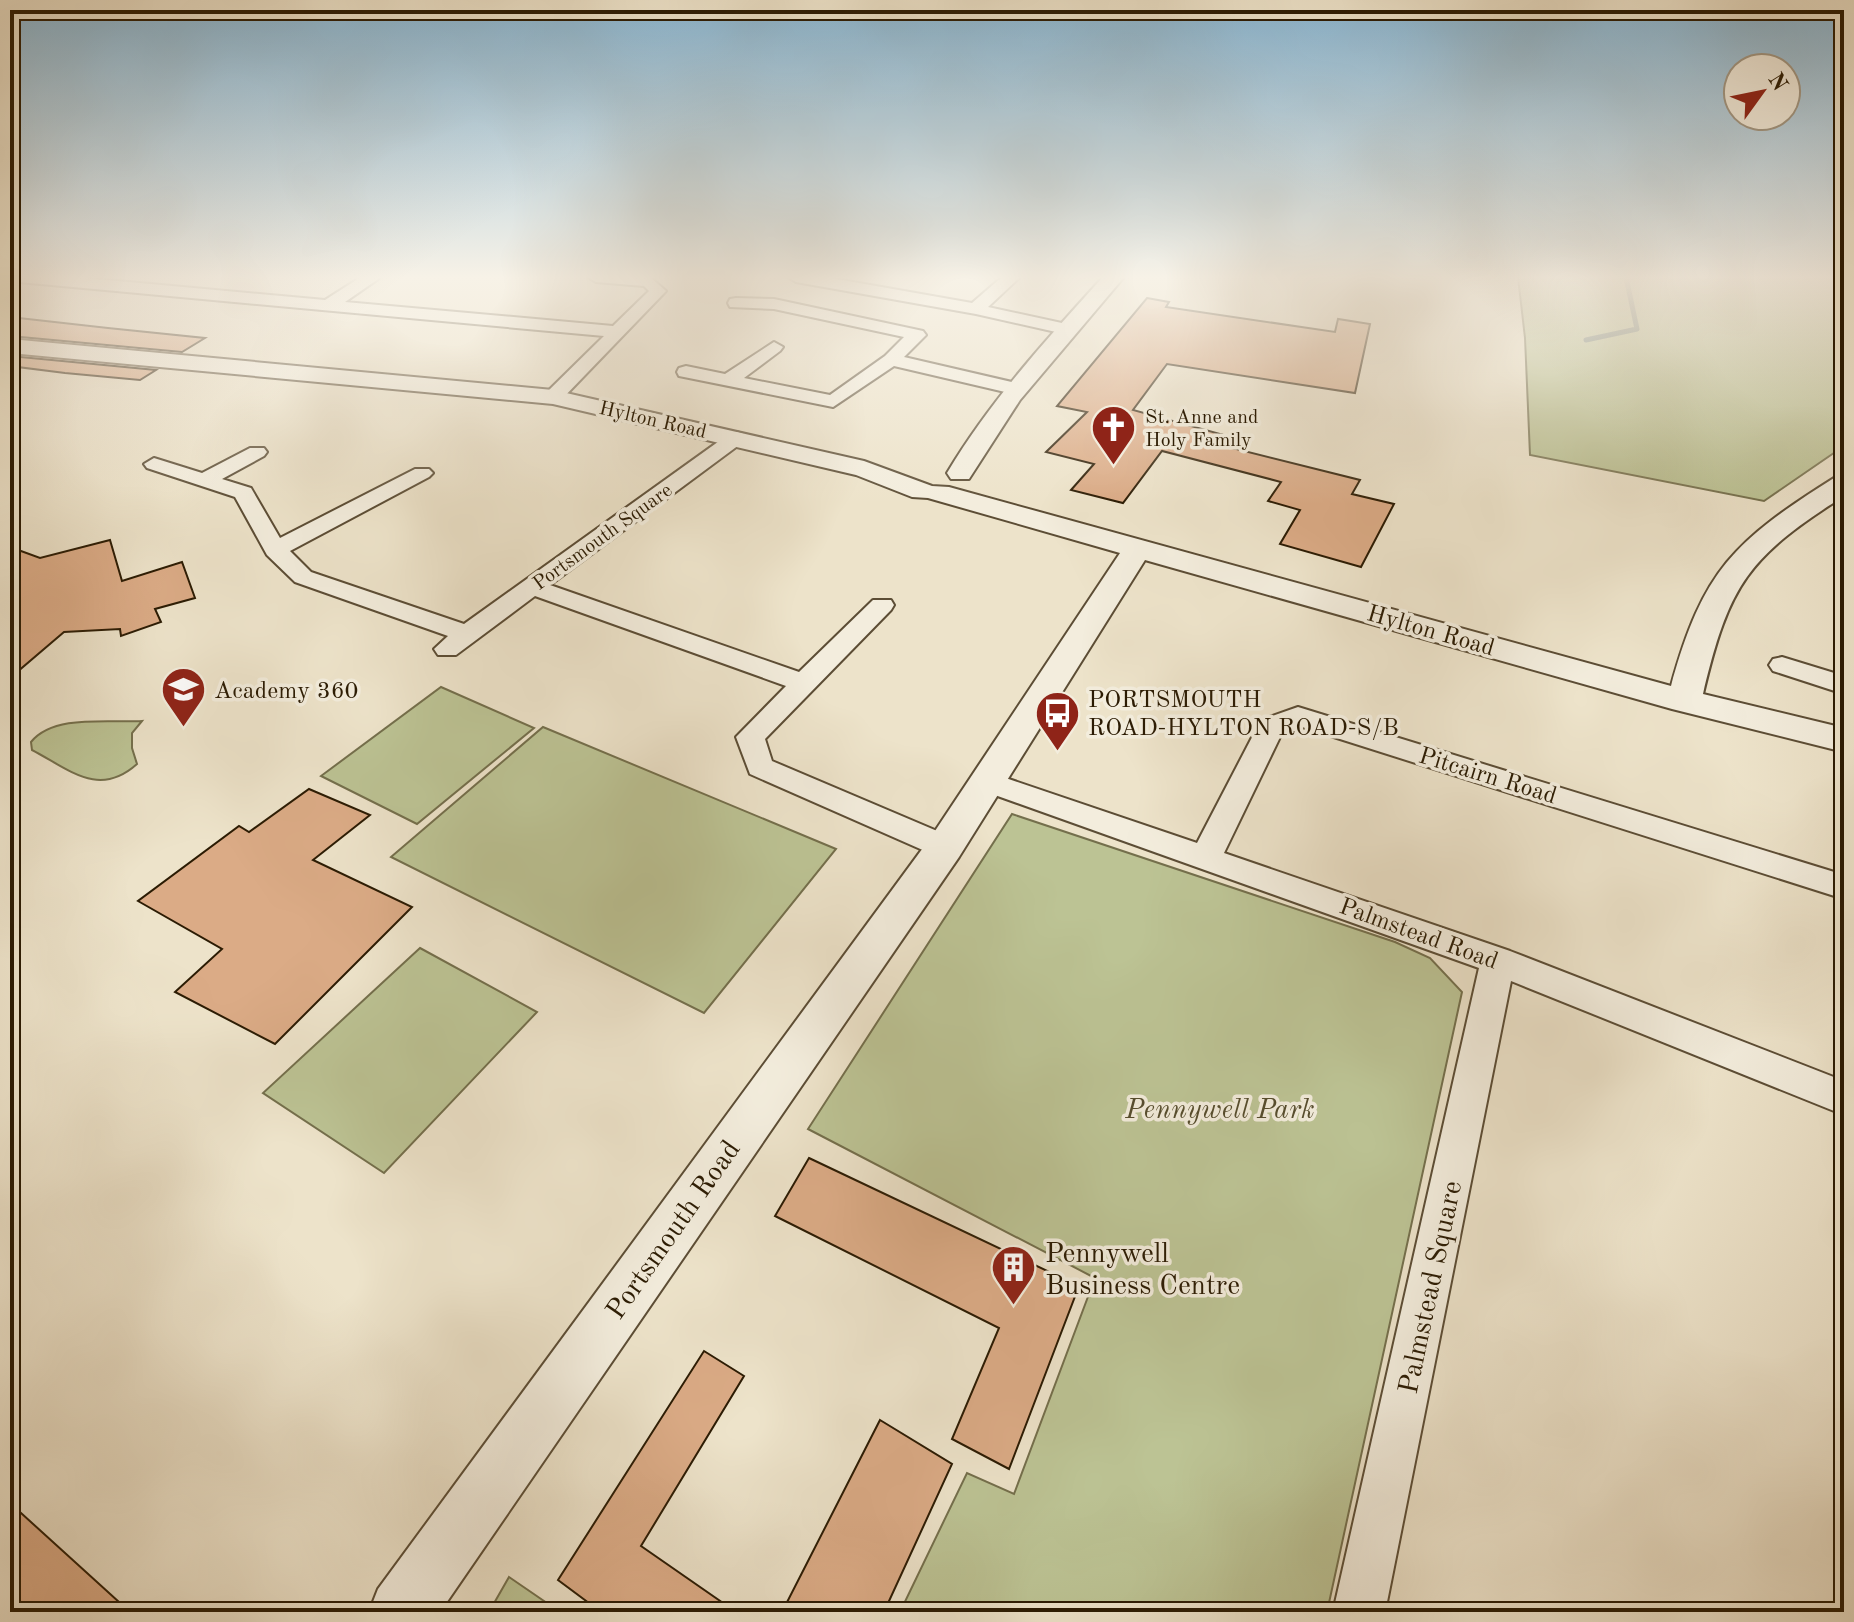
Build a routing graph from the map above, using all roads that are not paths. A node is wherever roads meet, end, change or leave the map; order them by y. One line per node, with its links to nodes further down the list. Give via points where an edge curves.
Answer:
1 (81, 353): 10 (street, Hylton Road)
2 (599, 353): 10 (street)
3 (766, 353): 8 (street)
4 (899, 353): 6 (street)
5 (1046, 353): 9 (street)
6 (891, 360): 8 (street, via 833,401); 9 (street)
7 (686, 372): 8 (street)
8 (728, 381)
9 (1018, 389): 15 (street)
10 (553, 397): 11 (street, Hylton Road)
11 (736, 438): 15 (street, Hylton Road, via 864,469); 20 (street, Portsmouth Square)
12 (257, 452): 16 (street)
13 (154, 464): 16 (street)
14 (422, 473): 19 (street)
15 (941, 478): 18 (street, Hylton Road, via 1020,515)
16 (204, 480): 19 (street, via 243,493)
17 (1844, 484): 27 (street, via 1766,538 1731,573 1702,634)
18 (1138, 548): 27 (street, Hylton Road); 29 (street, Portsmouth Road)
19 (275, 550): 22 (street, via 303,577)
20 (532, 587): 22 (street, Portsmouth Square); 25 (street)
21 (882, 605): 25 (street)
22 (467, 634): 23 (street, Portsmouth Square)
23 (447, 649)
24 (1782, 665): 26 (street)
25 (804, 683): 30 (street, via 750,737 760,767)
26 (1844, 685)
27 (1684, 701): 28 (street, Hylton Road)
28 (1844, 740)
29 (988, 782): 30 (street, Portsmouth Road); 31 (street, Palmstead Road)
30 (945, 847): 35 (street, Portsmouth Road)
31 (1206, 857): 32 (street, Pitcairn Road, via 1271,727 1298,716); 33 (street, Palmstead Road)
32 (1844, 887)
33 (1498, 961): 34 (street, Palmstead Road); 36 (street, Palmstead Square)
34 (1844, 1098)
35 (401, 1612)
36 (1359, 1612)

